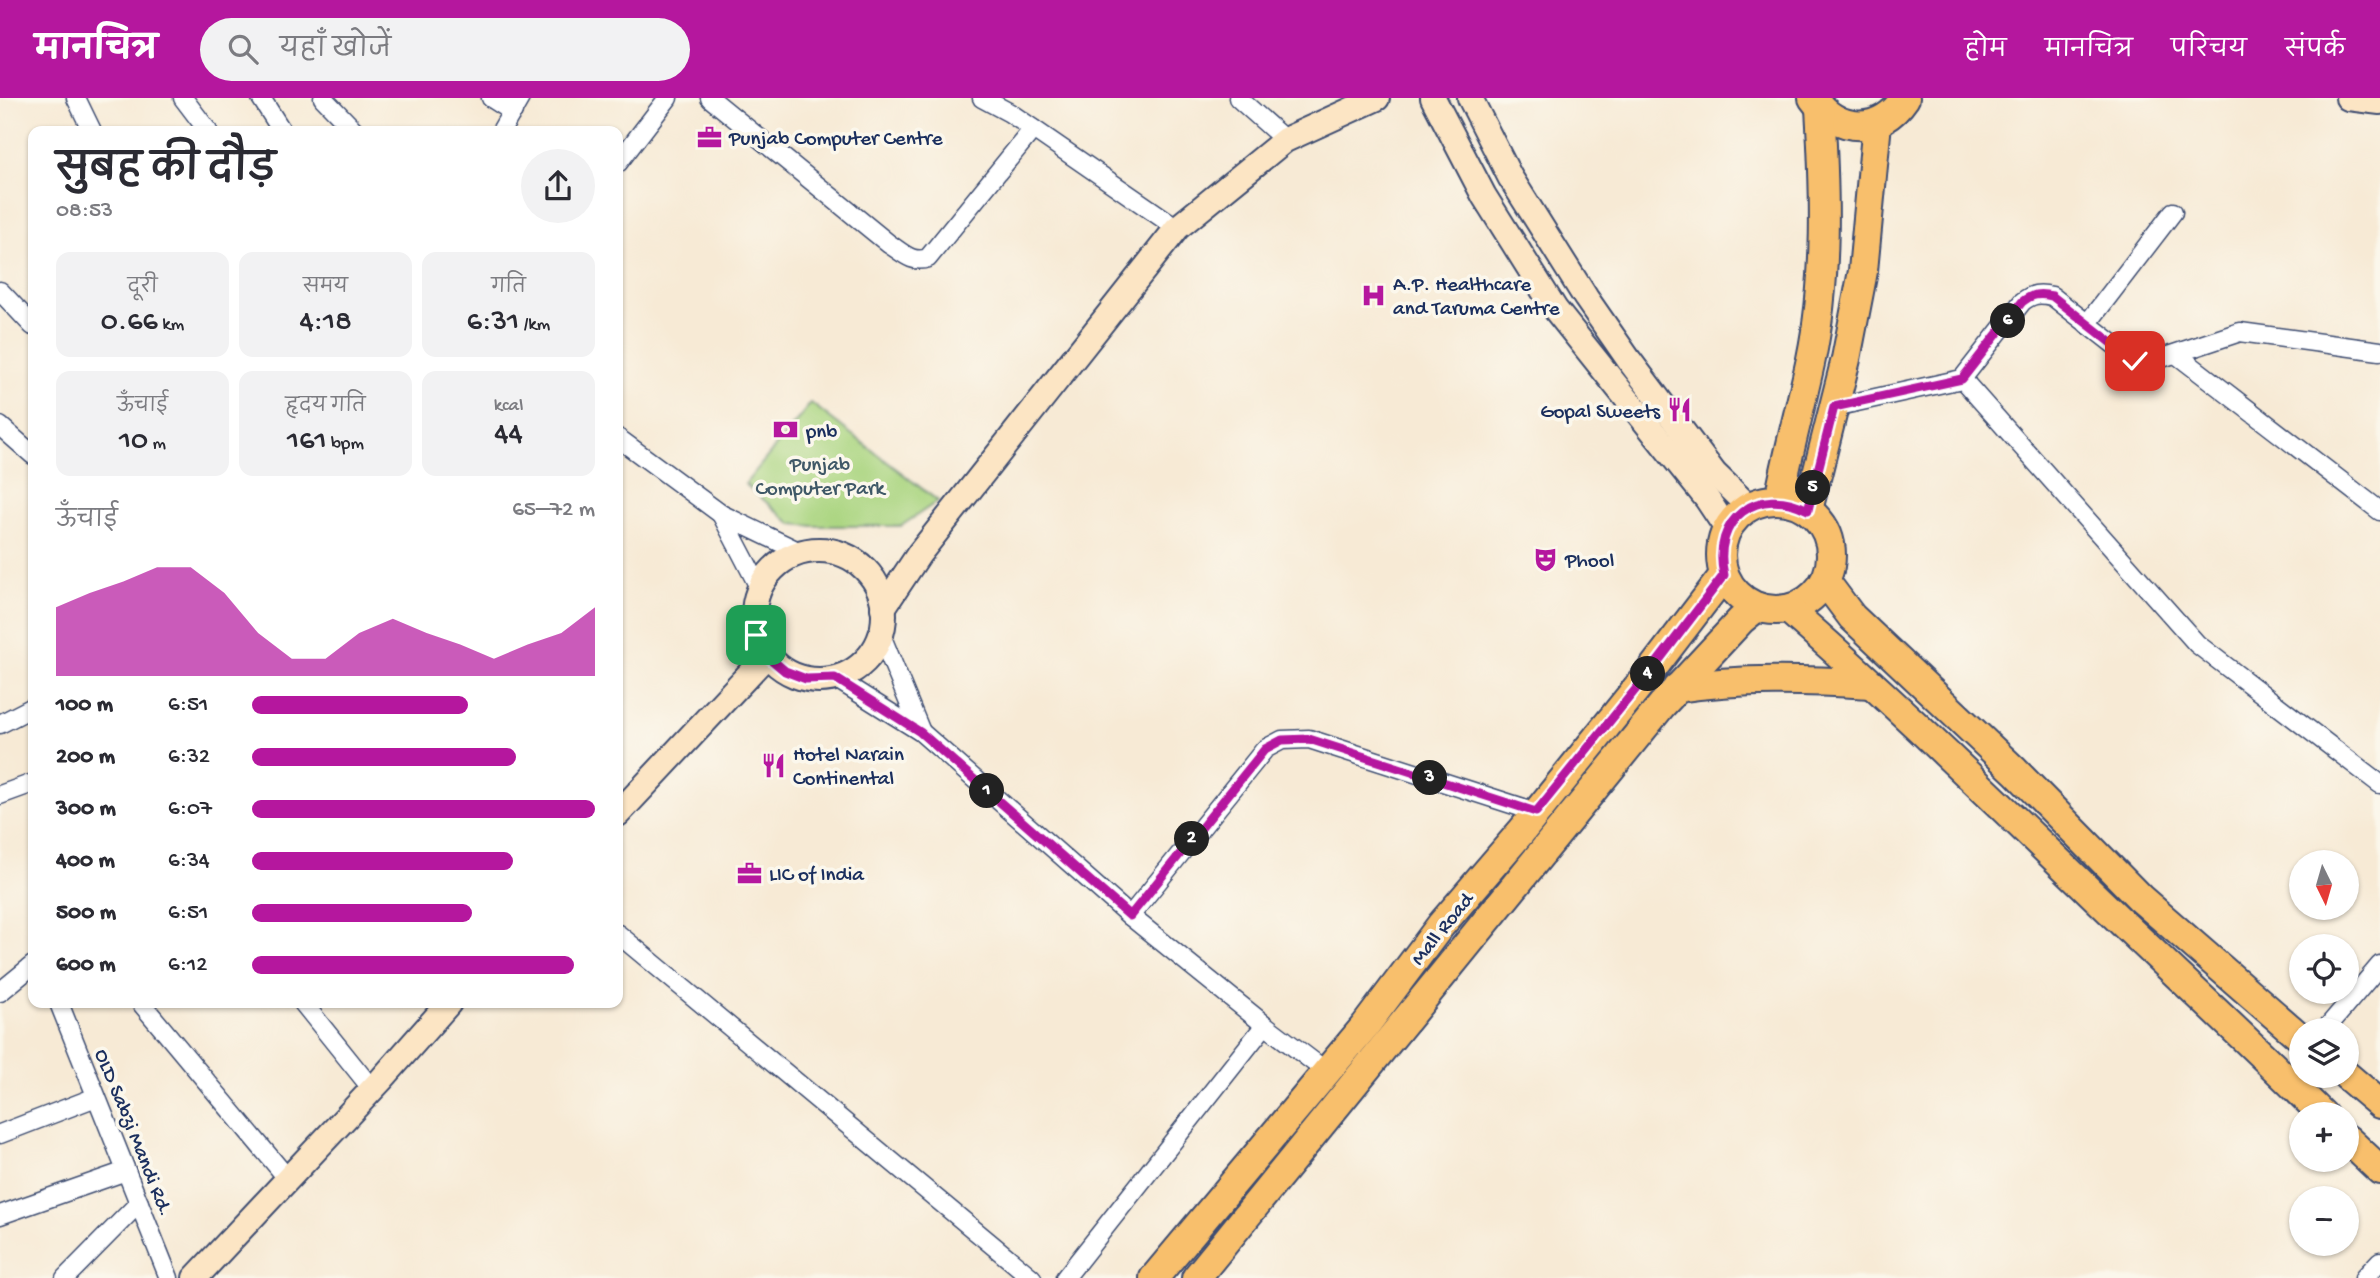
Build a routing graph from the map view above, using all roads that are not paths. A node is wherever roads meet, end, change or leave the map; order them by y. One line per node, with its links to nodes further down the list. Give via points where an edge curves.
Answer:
1 (76, 98): 19 (street)
2 (183, 98): 20 (street)
3 (261, 98): 21 (street)
4 (323, 98): 22 (street)
5 (491, 98): 17 (street)
6 (668, 98): 26 (street)
7 (710, 98): 24 (street, via 889,244 921,261)
8 (982, 98): 24 (street)
9 (1238, 98): 25 (street)
10 (1377, 98): 25 (street)
11 (1433, 98): 44 (street, via 1484,196 1555,309)
12 (1470, 98): 40 (street, via 1510,177 1586,298 1714,473)
13 (1905, 98): 18 (main road)
14 (2348, 98): 15 (street)
15 (2380, 102)
16 (1817, 103): 18 (main road, via 1829,116 1852,125); 39 (main road, via 1824,232 1818,311)
17 (516, 105): 23 (street)
18 (1877, 122): 35 (main road, via 1863,271)
19 (90, 126)
20 (204, 126)
21 (279, 126)
22 (350, 126)
23 (504, 126)
24 (1033, 129): 28 (street)
25 (1285, 139): 28 (street)
26 (623, 156)
27 (2173, 212): 31 (street)
28 (1177, 228): 46 (street)
29 (0, 291): 30 (street)
30 (28, 321)
31 (2087, 324): 33 (street, via 2135,361 2153,362); 34 (street, via 2052,296 2031,295)
32 (2380, 351): 33 (street, via 2240,332)
33 (2176, 354): 42 (street)
34 (1962, 379): 35 (street); 62 (street, via 2197,644)
35 (1834, 407): 41 (main road)
36 (0, 426): 38 (street)
37 (623, 442): 43 (street)
38 (28, 451)
39 (1779, 500): 40 (main road); 41 (main road)
40 (1749, 507): 44 (main road)
41 (1808, 510): 49 (main road, via 1819,521 1831,550)
42 (2380, 511)
43 (721, 514): 45 (street); 50 (street)
44 (1727, 529): 48 (main road, via 1721,552)
45 (800, 552): 47 (street, via 822,549 849,556); 50 (street, via 770,570)
46 (919, 554): 47 (street); 52 (street)
47 (871, 574): 52 (street)
48 (1724, 575): 51 (main road, via 1732,589); 66 (main road, Mall Road)
49 (1825, 581): 53 (main road, via 1803,603); 78 (main road, via 1852,617 2015,771 2140,898)
50 (759, 587): 55 (street, via 753,609 756,635)
51 (1757, 607): 53 (main road); 58 (main road, Mall Road)
52 (883, 608): 54 (street)
53 (1788, 608): 57 (main road)
54 (881, 635): 56 (street, via 856,669); 61 (street)
55 (766, 655): 56 (street, via 785,671 806,679); 65 (street)
56 (835, 678): 61 (street)
57 (1871, 684): 58 (main road, via 1779,679); 83 (main road)
58 (1677, 688): 99 (main road, Mall Road)
59 (28, 710): 60 (street)
60 (0, 724)
61 (920, 732): 67 (street)
62 (2380, 784)
63 (28, 785): 64 (street)
64 (0, 795)
65 (623, 809)
66 (1536, 812): 67 (street, via 1309,739 1282,740 1265,749); 79 (main road, Mall Road)
67 (1130, 916): 77 (street)
68 (623, 938): 96 (street)
69 (2380, 965): 76 (street)
70 (28, 969): 71 (street)
71 (0, 992)
72 (61, 1008): 82 (street, OLD Sabzi Mandi Rd.)
73 (145, 1008): 89 (street)
74 (307, 1008): 81 (street)
75 (445, 1008): 81 (street)
76 (2335, 1018)
77 (1265, 1025): 79 (street); 97 (street)
78 (2289, 1028)
79 (1327, 1072): 98 (main road, Mall Road)
80 (2359, 1086): 84 (main road)
81 (372, 1089): 89 (street)
82 (96, 1097): 85 (street); 88 (street, OLD Sabzi Mandi Rd.)
83 (2310, 1102)
84 (2380, 1104)
85 (0, 1134)
86 (2359, 1150): 87 (main road)
87 (2380, 1170)
88 (126, 1171): 90 (street, OLD Sabzi Mandi Rd.); 91 (street)
89 (288, 1179): 95 (street)
90 (139, 1203): 93 (street); 94 (street, OLD Sabzi Mandi Rd.)
91 (0, 1215)
92 (2380, 1261): 100 (street)
93 (65, 1278)
94 (169, 1278)
95 (195, 1278)
96 (1032, 1278)
97 (1065, 1278)
98 (1154, 1278)
99 (1196, 1278)
100 (2364, 1278)

